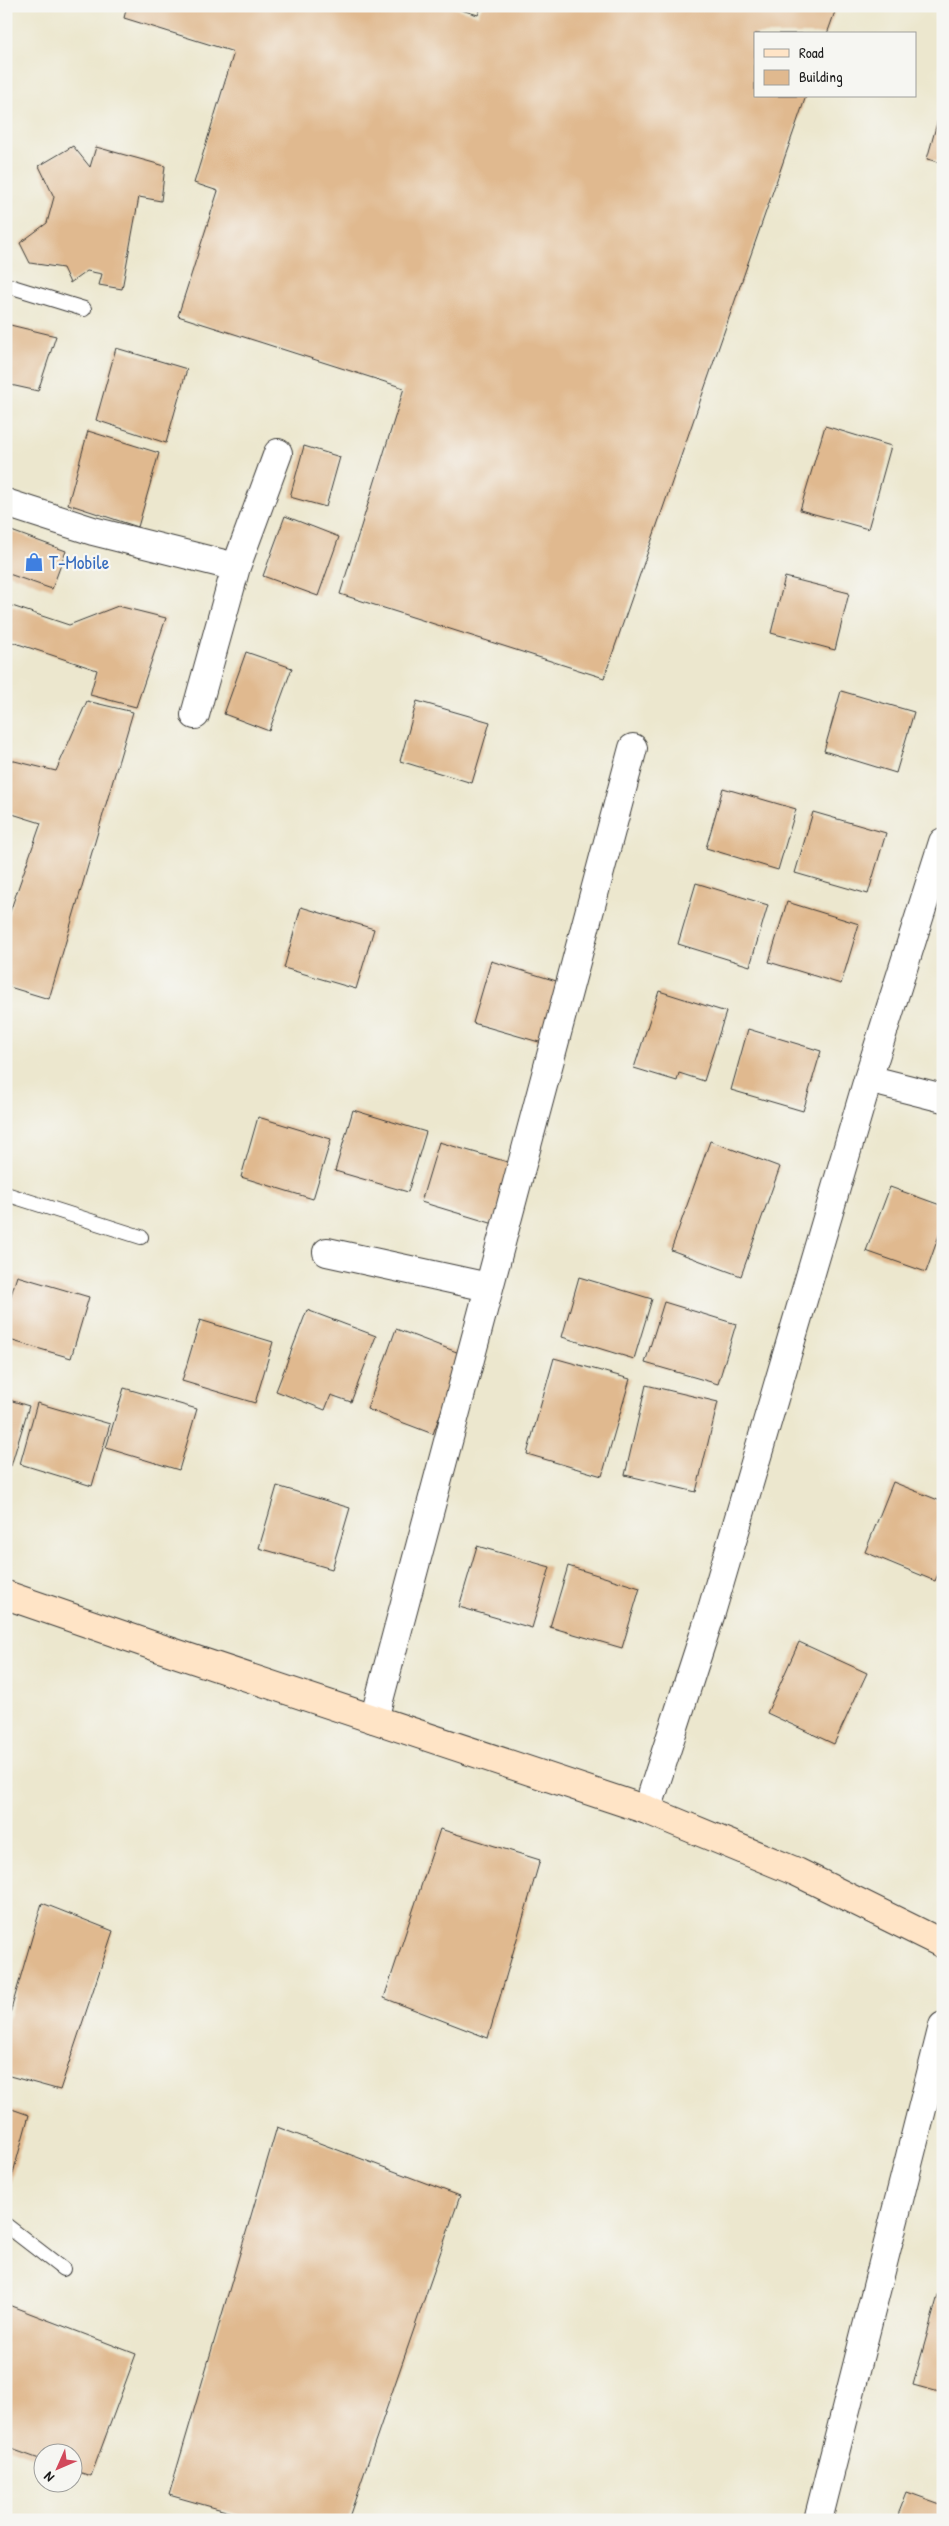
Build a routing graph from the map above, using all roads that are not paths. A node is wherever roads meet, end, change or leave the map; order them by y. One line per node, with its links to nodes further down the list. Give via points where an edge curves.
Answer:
1 (6, 285): 2 (lane)
2 (84, 308)
3 (278, 453): 5 (street)
4 (6, 503): 5 (street, via 93,531)
5 (236, 567): 6 (street)
6 (195, 715)
7 (633, 748): 14 (street)
8 (943, 842): 9 (street)
9 (868, 1079): 10 (street); 17 (street, via 710,1616)
10 (943, 1098)
11 (6, 1194): 12 (lane)
12 (141, 1237)
13 (327, 1252): 14 (street)
14 (488, 1287): 16 (street)
15 (6, 1595): 16 (street)
16 (374, 1719): 17 (street)
17 (648, 1810): 18 (street, via 797,1872)
18 (943, 1944)
19 (943, 2026): 22 (street)
20 (6, 2224): 21 (lane)
21 (63, 2269)
22 (818, 2520)

